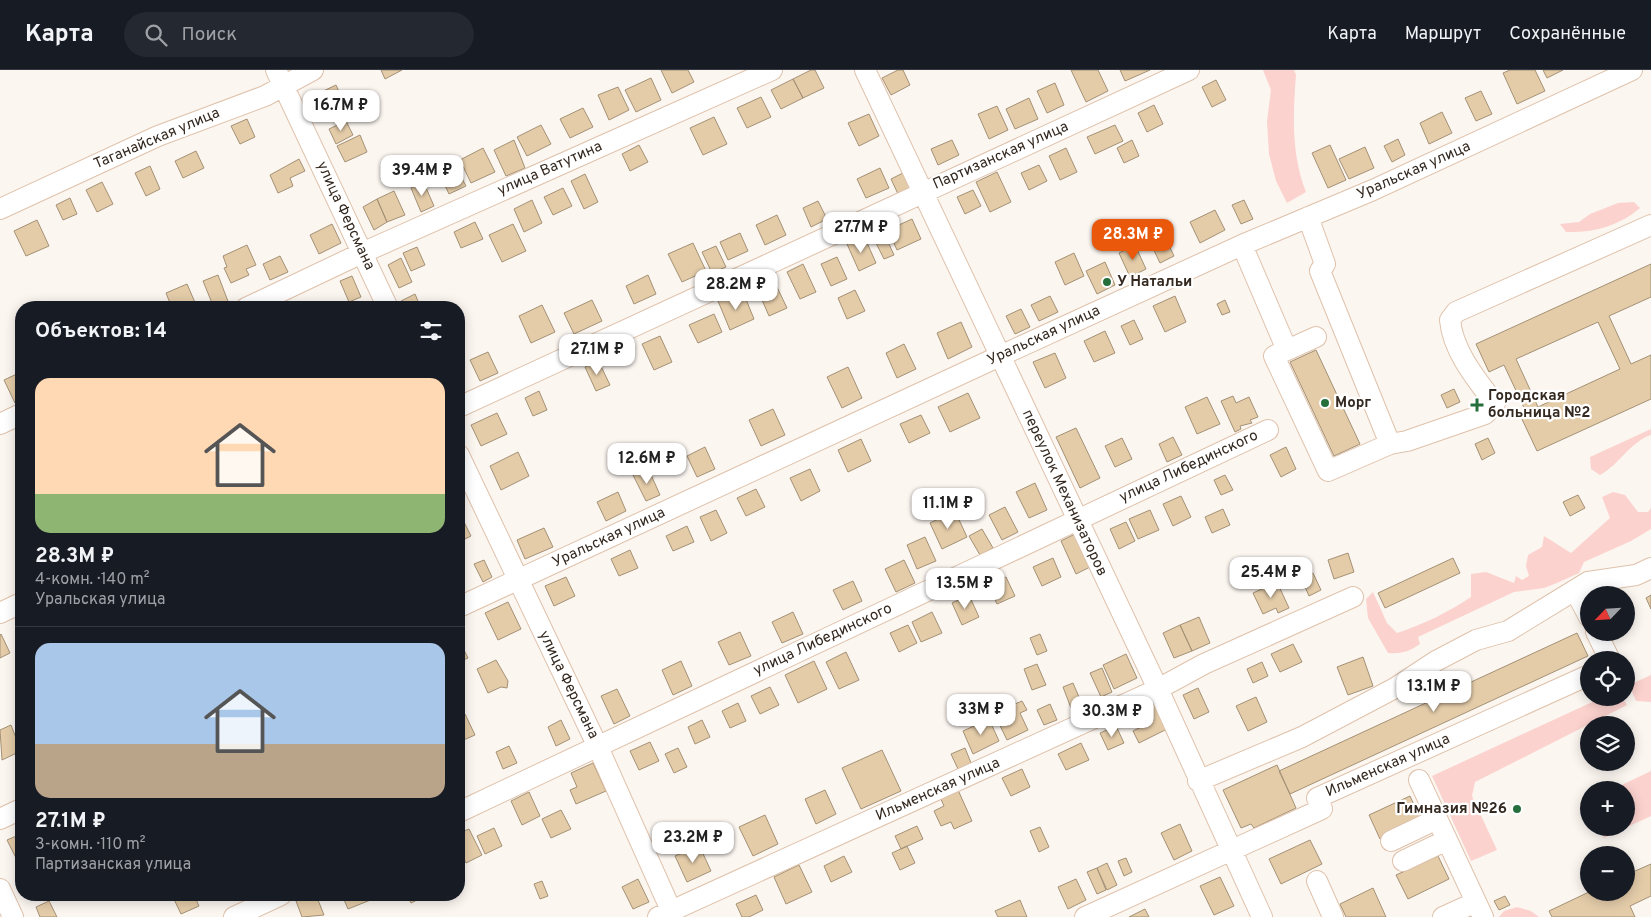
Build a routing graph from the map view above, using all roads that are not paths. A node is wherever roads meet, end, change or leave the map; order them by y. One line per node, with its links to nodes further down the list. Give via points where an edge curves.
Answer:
1 (314, 70): 6 (street, Таганайская улица)
2 (772, 70): 12 (street, улица Ватутина)
3 (865, 70): 7 (street, переулок Механизаторов)
4 (1189, 70): 7 (street, Партизанская улица)
5 (1632, 70): 9 (street, Уральская улица)
6 (280, 77): 8 (street, Таганайская улица, via 265,96 158,136); 12 (street, улица Ферсмана)
7 (923, 192): 17 (street, переулок Механизаторов); 18 (street, Партизанская улица)
8 (0, 209)
9 (1308, 217): 11 (street, Уральская улица); 22 (street, via 1325,264 1320,270)
10 (1651, 225): 22 (street, via 1456,312 1450,320 1451,330 1468,367 1495,404 1486,414)
11 (1242, 245): 16 (street); 17 (street, Уральская улица)
12 (362, 253): 13 (street, улица Ватутина); 14 (street, улица Ферсмана)
13 (261, 301)
14 (385, 301)
15 (1316, 337): 16 (street)
16 (1287, 350): 22 (street, via 1274,356 1328,471)
17 (1000, 356): 24 (street, переулок Механизаторов); 26 (street, Уральская улица)
18 (465, 404)
19 (15, 417): 20 (street)
20 (0, 424)
21 (1268, 430): 24 (street, улица Либединского)
22 (1390, 444)
23 (465, 468): 26 (street, улица Ферсмана)
24 (1076, 519): 34 (street, переулок Механизаторов); 35 (street, улица Либединского)
25 (1651, 568): 27 (street, via 1636,575)
26 (518, 580): 30 (street, Уральская улица); 35 (street, улица Ферсмана)
27 (1588, 582): 28 (street); 37 (street, via 1508,631 1476,640 1302,737)
28 (1586, 586)
29 (1353, 597): 34 (street, Ильменская улица, via 1204,664)
30 (465, 604)
31 (15, 606): 32 (street)
32 (0, 613)
33 (1580, 679): 44 (street, Ильменская улица, via 1317,798 1322,809)
34 (1158, 689): 37 (street, переулок Механизаторов); 50 (street, Ильменская улица)
35 (598, 747): 38 (street, улица Либединского); 50 (street, улица Ферсмана)
36 (1419, 780): 41 (street)
37 (1198, 781): 44 (street, переулок Механизаторов)
38 (465, 809)
39 (15, 812): 40 (street)
40 (0, 819)
41 (1438, 819): 42 (street); 43 (street)
42 (1447, 840): 45 (street); 49 (street)
43 (1391, 841)
44 (1231, 851): 53 (street); 54 (street, переулок Механизаторов)
45 (1403, 861)
46 (1317, 881): 55 (street)
47 (0, 889): 51 (street)
48 (268, 901): 52 (street)
49 (1479, 909): 56 (street)
50 (668, 915)
51 (13, 917)
52 (234, 917)
53 (1085, 917)
54 (1262, 917)
55 (1333, 917)
56 (1443, 917)

